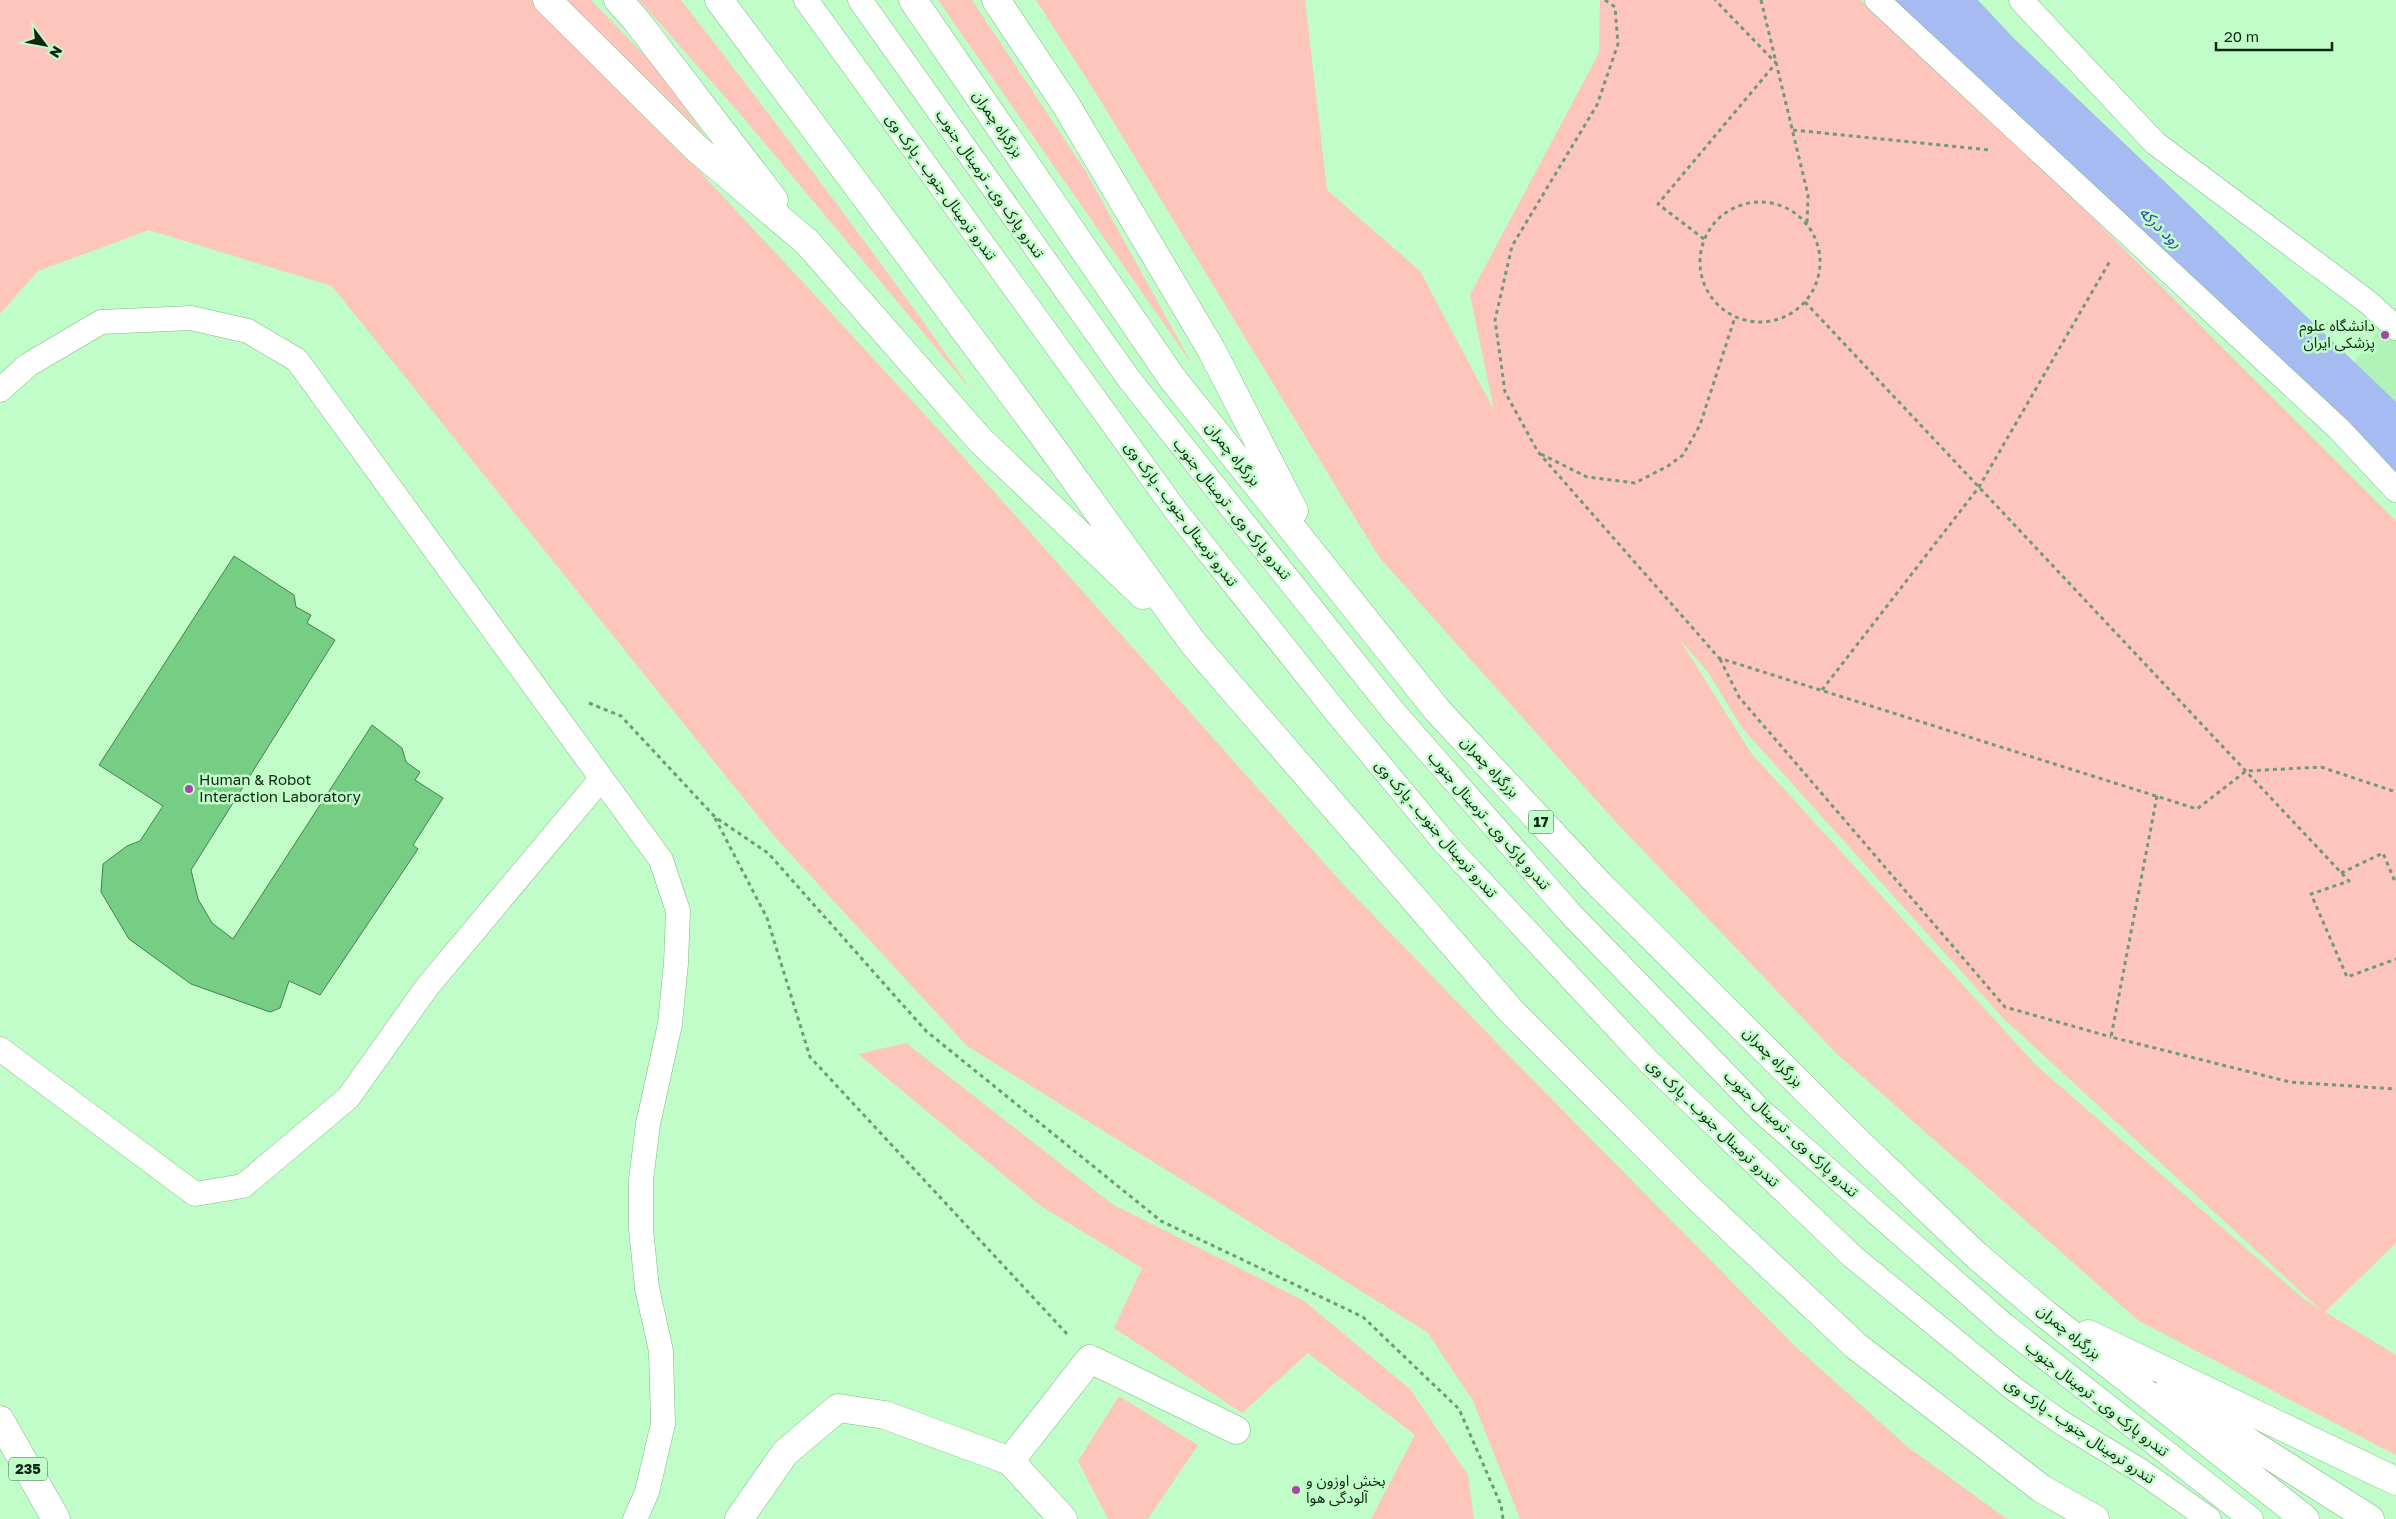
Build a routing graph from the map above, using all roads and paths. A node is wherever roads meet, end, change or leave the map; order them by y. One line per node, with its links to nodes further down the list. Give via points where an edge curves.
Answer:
1 (547, 0): 19 (main road, via 696,148)
2 (618, 0): 19 (main road)
3 (719, 0): 28 (main road)
4 (806, 0): 57 (lane, تندرو ترمینال جنوب ـ پارک وی, via 1176,512 1444,842 1649,1062 1852,1257 2014,1389)
5 (860, 0): 58 (lane, تندرو پارک وی ـ ترمینال جنوب, via 1128,379 1394,712 1569,912 1760,1110 2004,1325)
6 (913, 0): 27 (main road, بزرگراه چمران / 17, via 1172,378)
7 (996, 0): 27 (main road, via 1066,105 1211,349)
8 (1605, 0): 24 (path, via 1615,7 1618,44 1597,105 1512,246 1494,320 1506,392)
9 (1715, 0): 13 (path)
10 (1761, 0): 13 (path)
11 (1877, 0): 15 (lane)
12 (2021, 0): 22 (lane, via 2155,143 2369,303)
13 (1776, 63): 14 (path); 18 (path, via 1658,204)
14 (1793, 130): 15 (path); 16 (path, via 1808,195)
15 (2043, 156): 17 (lane)
16 (1808, 225): 18 (path, via 1792,211 1773,203 1752,202 1732,209 1716,221); 20 (path, via 1817,243 1820,264 1816,284)
17 (2127, 232): 25 (path); 26 (lane, via 2339,430)
18 (1704, 239): 21 (path, via 1700,256 1701,275 1708,292)
19 (807, 242): 28 (main road, via 980,440)
20 (1805, 302): 21 (path, via 1788,315 1771,321); 25 (path)
21 (1735, 317): 24 (path, via 1700,425 1683,455 1668,466 1635,483 1587,477)
22 (2396, 328)
23 (0, 390): 33 (lane, via 28,365 101,322 191,318 248,331 297,360)
24 (1538, 452): 29 (path)
25 (1979, 487): 30 (path); 32 (path)
26 (2396, 490)
27 (1319, 561): 43 (main road, بزرگراه چمران / 17, via 1437,710 1599,884 1863,1147 1977,1256)
28 (1193, 643): 49 (main road, via 1510,1010 1688,1188 1856,1346)
29 (1719, 658): 30 (path); 40 (path, via 1739,698 2006,1008)
30 (1822, 690): 35 (path)
31 (585, 702): 36 (path, via 621,716)
32 (2246, 771): 34 (path, via 2321,767); 35 (path, via 2197,809); 37 (path)
33 (601, 779): 41 (lane, via 427,987 348,1098 243,1186 195,1194); 51 (lane, via 662,860 678,911 670,1024 648,1124 641,1180 641,1230 647,1288 661,1351 663,1424 647,1492)
34 (2396, 792)
35 (2157, 796): 40 (path)
36 (715, 817): 44 (path, via 767,918 810,1057); 54 (path, via 768,853 926,1031 1161,1221 1363,1317 1459,1409)
37 (2341, 873): 38 (path, via 2383,853); 39 (path, via 2349,882 2311,894 2348,977)
38 (2396, 884)
39 (2396, 959)
40 (2111, 1037): 42 (path, via 2290,1082)
41 (0, 1048)
42 (2396, 1089)
43 (2044, 1313): 48 (main road); 59 (main road, بزرگراه چمران / 17); 60 (main road)
44 (1090, 1359): 46 (main road); 47 (main road)
45 (0, 1420): 50 (main road, 235)
46 (1236, 1430)
47 (1010, 1461): 52 (main road, via 885,1415 838,1408 785,1454); 53 (main road)
48 (2396, 1481)
49 (2042, 1488): 55 (main road); 56 (main road)
50 (56, 1519)
51 (635, 1519)
52 (739, 1519)
53 (1063, 1519)
54 (1503, 1519)
55 (2076, 1519)
56 (2095, 1519)
57 (2209, 1519)
58 (2251, 1519)
59 (2305, 1519)
60 (2370, 1519)

